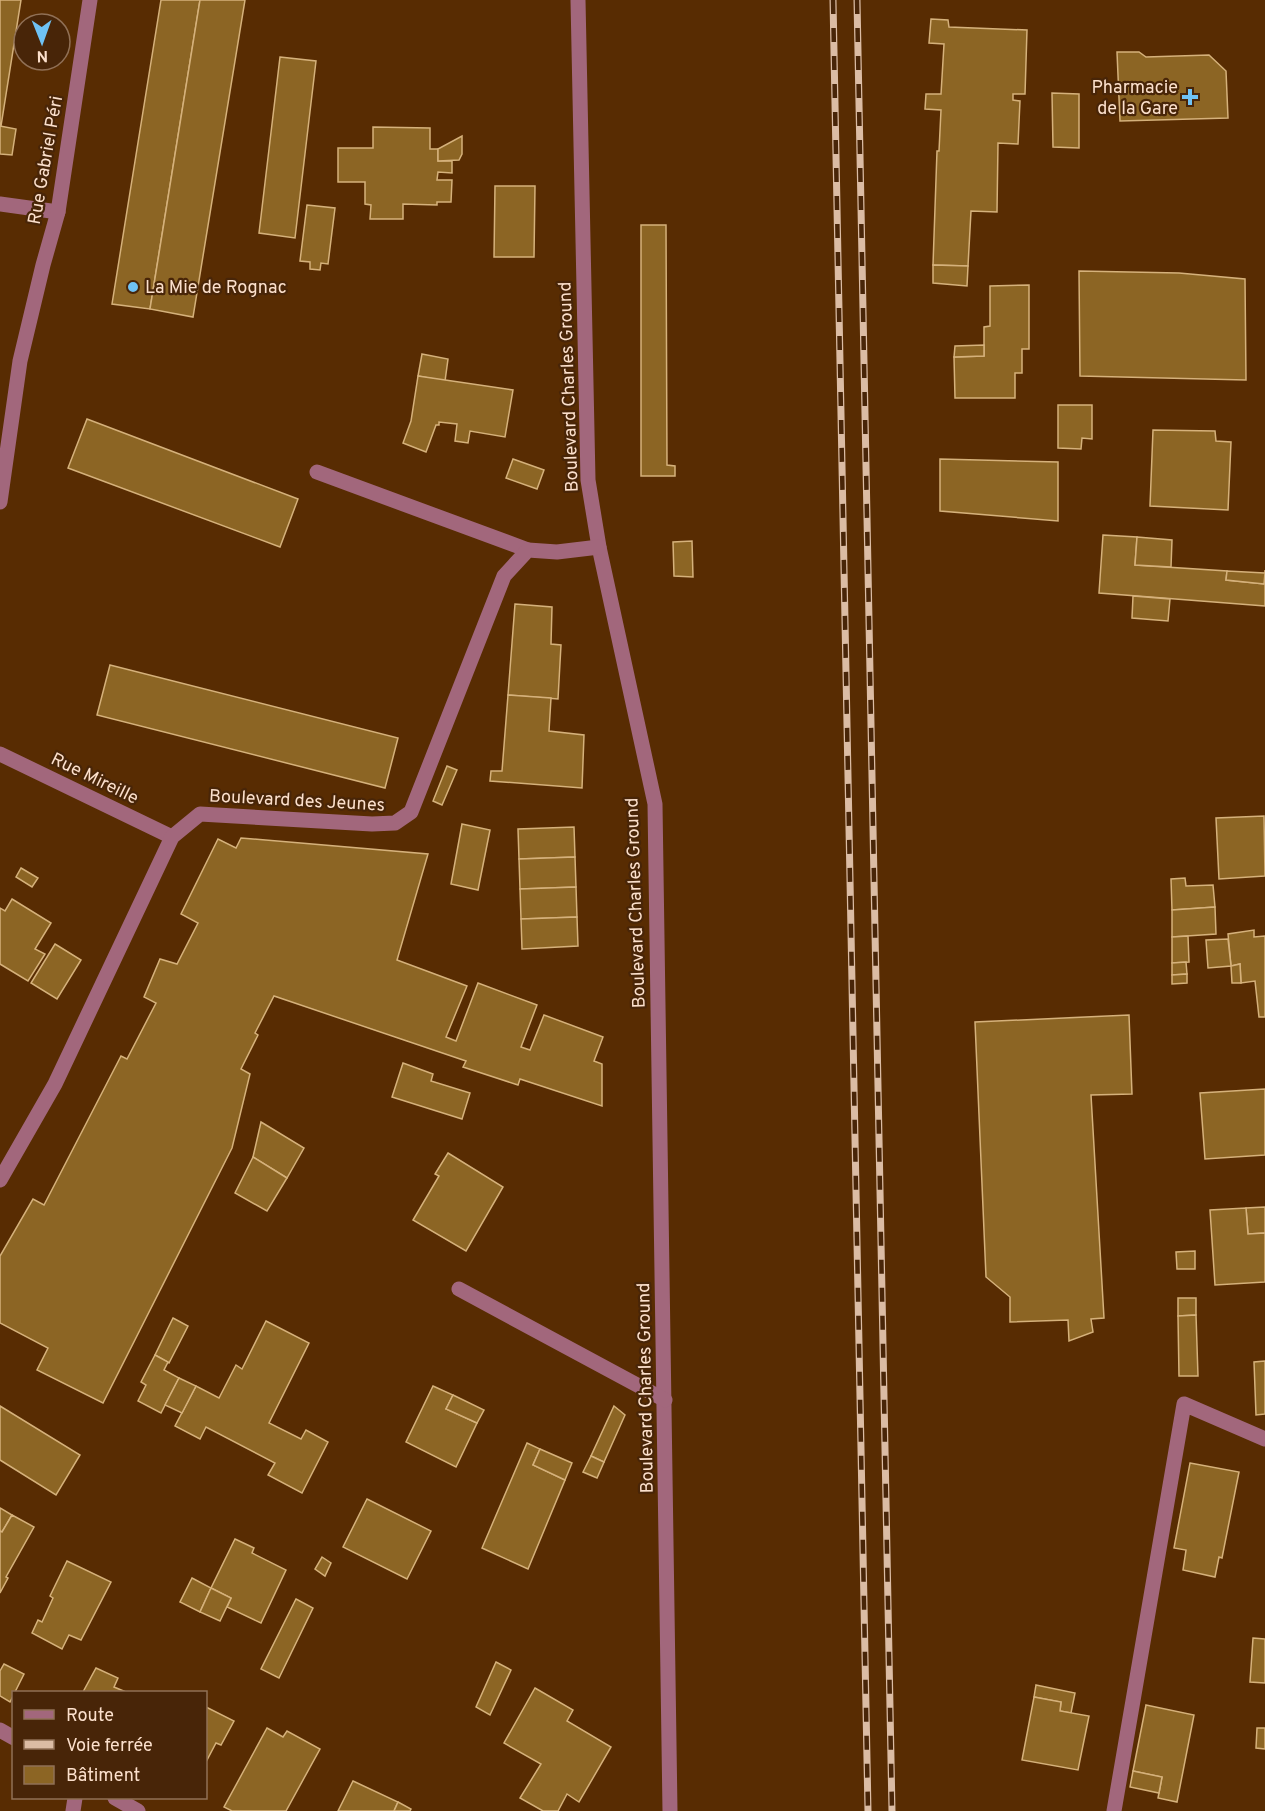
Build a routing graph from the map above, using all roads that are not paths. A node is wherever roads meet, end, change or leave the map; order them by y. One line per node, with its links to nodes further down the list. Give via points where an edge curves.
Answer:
1 (90, 0): 4 (street, Rue Gabriel Péri)
2 (578, 0): 7 (street, Boulevard Charles Ground, via 588,480)
3 (0, 204): 4 (street)
4 (58, 212): 6 (street, Rue Gabriel Péri, via 20,361)
5 (317, 472): 8 (street)
6 (0, 502)
7 (599, 547): 8 (street, via 557,552); 13 (street, Boulevard Charles Ground, via 655,804)
8 (528, 550): 10 (street, Boulevard des Jeunes, via 504,576 411,812 395,823 372,824 200,814)
9 (0, 754): 10 (street, Rue Mireille)
10 (172, 837): 11 (street, Boulevard des Jeunes, via 56,1084)
11 (0, 1180)
12 (459, 1289): 13 (street)
13 (665, 1400): 17 (street, Boulevard Charles Ground)
14 (1265, 1439): 18 (street, via 1184,1404)
15 (119, 1799): 16 (street)
16 (138, 1811)
17 (670, 1811)
18 (1113, 1811)

